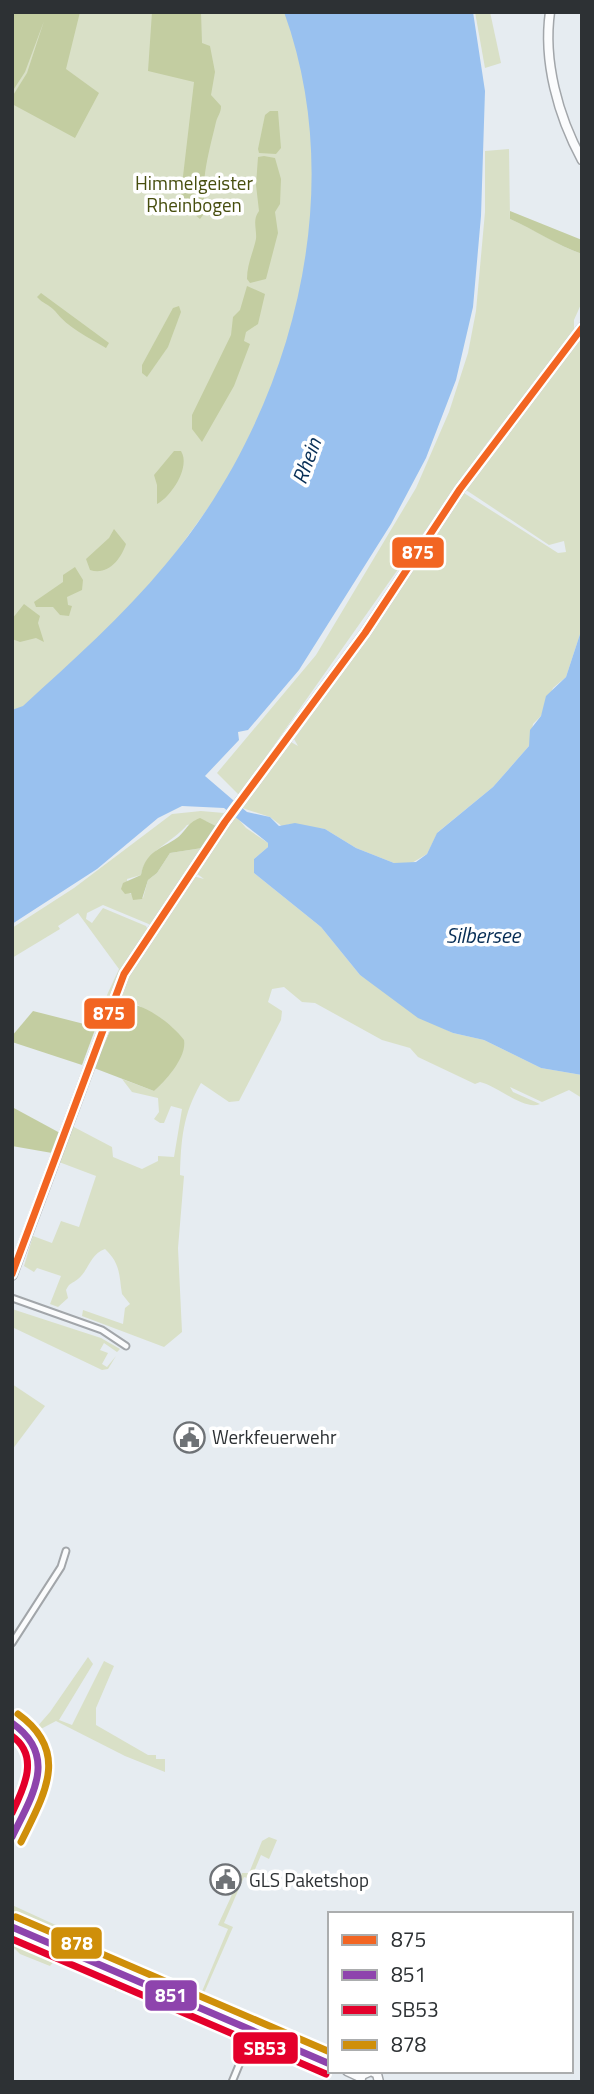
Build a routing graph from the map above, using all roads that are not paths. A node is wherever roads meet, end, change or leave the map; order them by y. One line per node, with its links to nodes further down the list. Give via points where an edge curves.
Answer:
1 (550, 12): 2 (main road, via 547,48 551,73)
2 (582, 160)
3 (582, 328): 4 (main road, via 476,467 337,672 225,822 124,974)
4 (12, 1275)
5 (12, 1298): 6 (street, via 102,1330)
6 (125, 1346)
7 (66, 1551): 8 (street, via 61,1568)
8 (12, 1643)
9 (12, 1723): 10 (street, via 35,1742 40,1764)
10 (12, 1838)
11 (12, 1927): 13 (main road)
12 (244, 2053): 14 (street)
13 (328, 2063)
14 (232, 2082)

